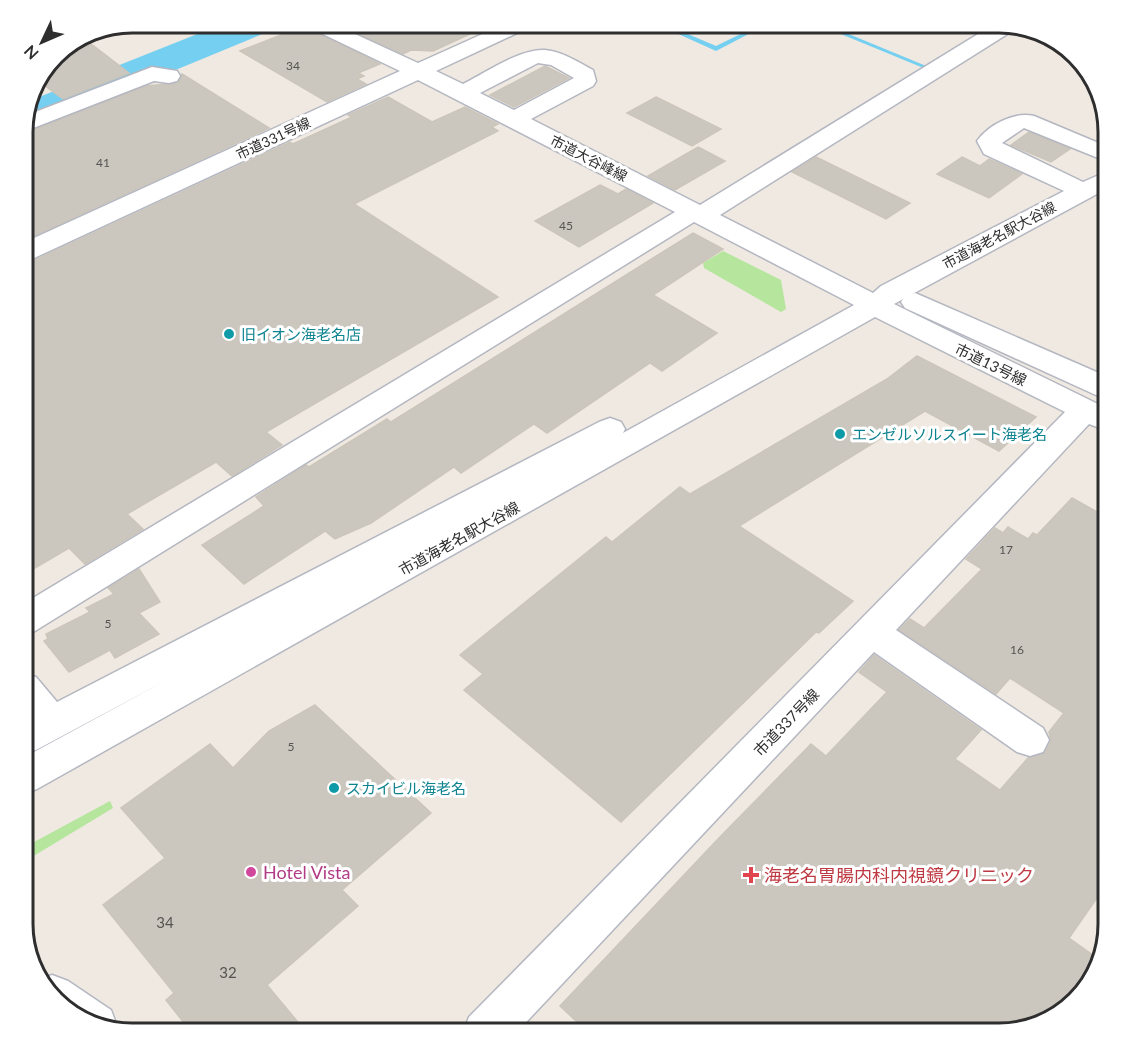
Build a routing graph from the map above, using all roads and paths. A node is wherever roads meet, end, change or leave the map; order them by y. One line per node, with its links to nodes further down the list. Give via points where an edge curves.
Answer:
1 (337, 33): 4 (street, 市道大谷峰線)
2 (501, 33): 4 (street, 市道331号線)
3 (995, 33): 12 (street)
4 (417, 72): 6 (street, 市道大谷峰線); 13 (street, 市道331号線)
5 (169, 76): 8 (street, via 152,74)
6 (462, 93): 7 (street, 市道大谷峰線); 7 (street, via 542,56 585,75 585,81 576,87)
7 (513, 119): 12 (street, 市道大谷峰線)
8 (34, 121)
9 (1098, 151): 11 (street, via 1026,121 1013,124 989,141 992,149)
10 (1098, 183): 11 (street, 市道海老名駅大谷線)
11 (1083, 191): 14 (street, 市道海老名駅大谷線)
12 (698, 213): 14 (street, 市道大谷峰線); 17 (street)
13 (33, 248)
14 (875, 298): 15 (street, 市道13号線); 20 (street, 市道海老名駅大谷線); 22 (street, 市道海老名駅大谷線, via 624,447)
15 (1098, 405)
16 (1098, 409): 18 (street, 市道337号線)
17 (33, 615)
18 (872, 632): 21 (street); 23 (street, 市道337号線)
19 (33, 717): 20 (street)
20 (38, 731)
21 (1030, 741)
22 (33, 772)
23 (495, 1023)

